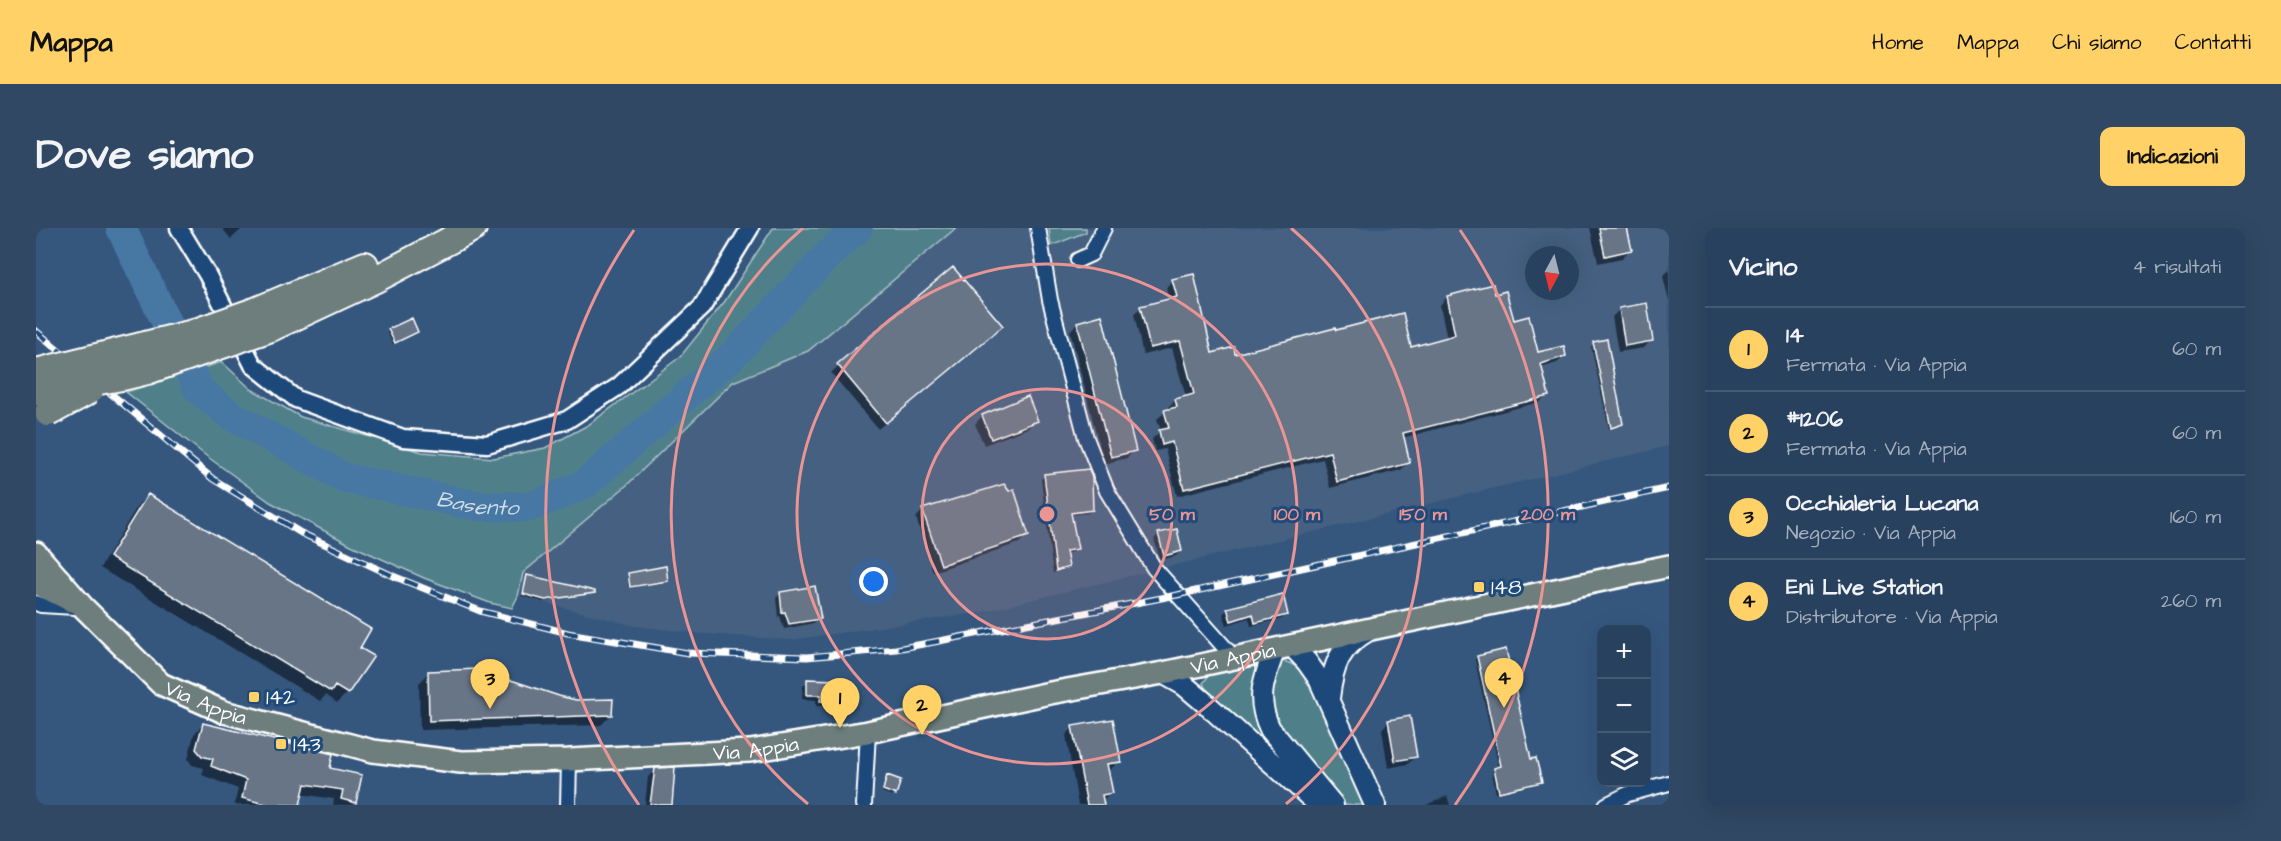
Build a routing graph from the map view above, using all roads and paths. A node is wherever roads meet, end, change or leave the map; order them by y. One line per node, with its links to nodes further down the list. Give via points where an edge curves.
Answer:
1 (179, 228): 4 (street, via 253,364 296,399 403,438 487,444 567,420 619,386 702,307)
2 (437, 228): 8 (highway)
3 (473, 228): 8 (highway, via 374,280)
4 (750, 228)
5 (1038, 228): 20 (street, via 1050,300 1086,438 1107,491 1154,568)
6 (1104, 228): 7 (street, via 1090,254)
7 (1078, 260)
8 (263, 320): 9 (highway, bridge); 10 (highway, bridge)
9 (36, 372)
10 (40, 410)
11 (36, 553): 14 (main road)
12 (36, 565): 14 (highway)
13 (1669, 566): 18 (main road, Via Appia)
14 (59, 580): 17 (main road)
15 (36, 583): 17 (main road)
16 (36, 603): 17 (street)
17 (83, 607): 24 (main road, Via Appia, via 161,684 224,712 413,758 460,762)
18 (1374, 628): 19 (main road, Via Appia); 22 (main road, via 1345,648 1333,671)
19 (1283, 647): 20 (main road, Via Appia); 22 (main road, via 1307,662); 29 (main road, via 1264,684 1264,717)
20 (1234, 658): 21 (main road, Via Appia)
21 (1163, 674): 23 (main road, Via Appia, via 1050,693); 28 (main road, via 1204,702)
22 (1329, 698): 30 (main road)
23 (868, 732): 24 (main road, Via Appia, via 750,750); 27 (street)
24 (569, 760): 26 (street)
25 (1669, 783): 31 (street, via 1628,794)
26 (568, 805)
27 (864, 805)
28 (1319, 805)
29 (1333, 805)
30 (1375, 805)
31 (1606, 805)

